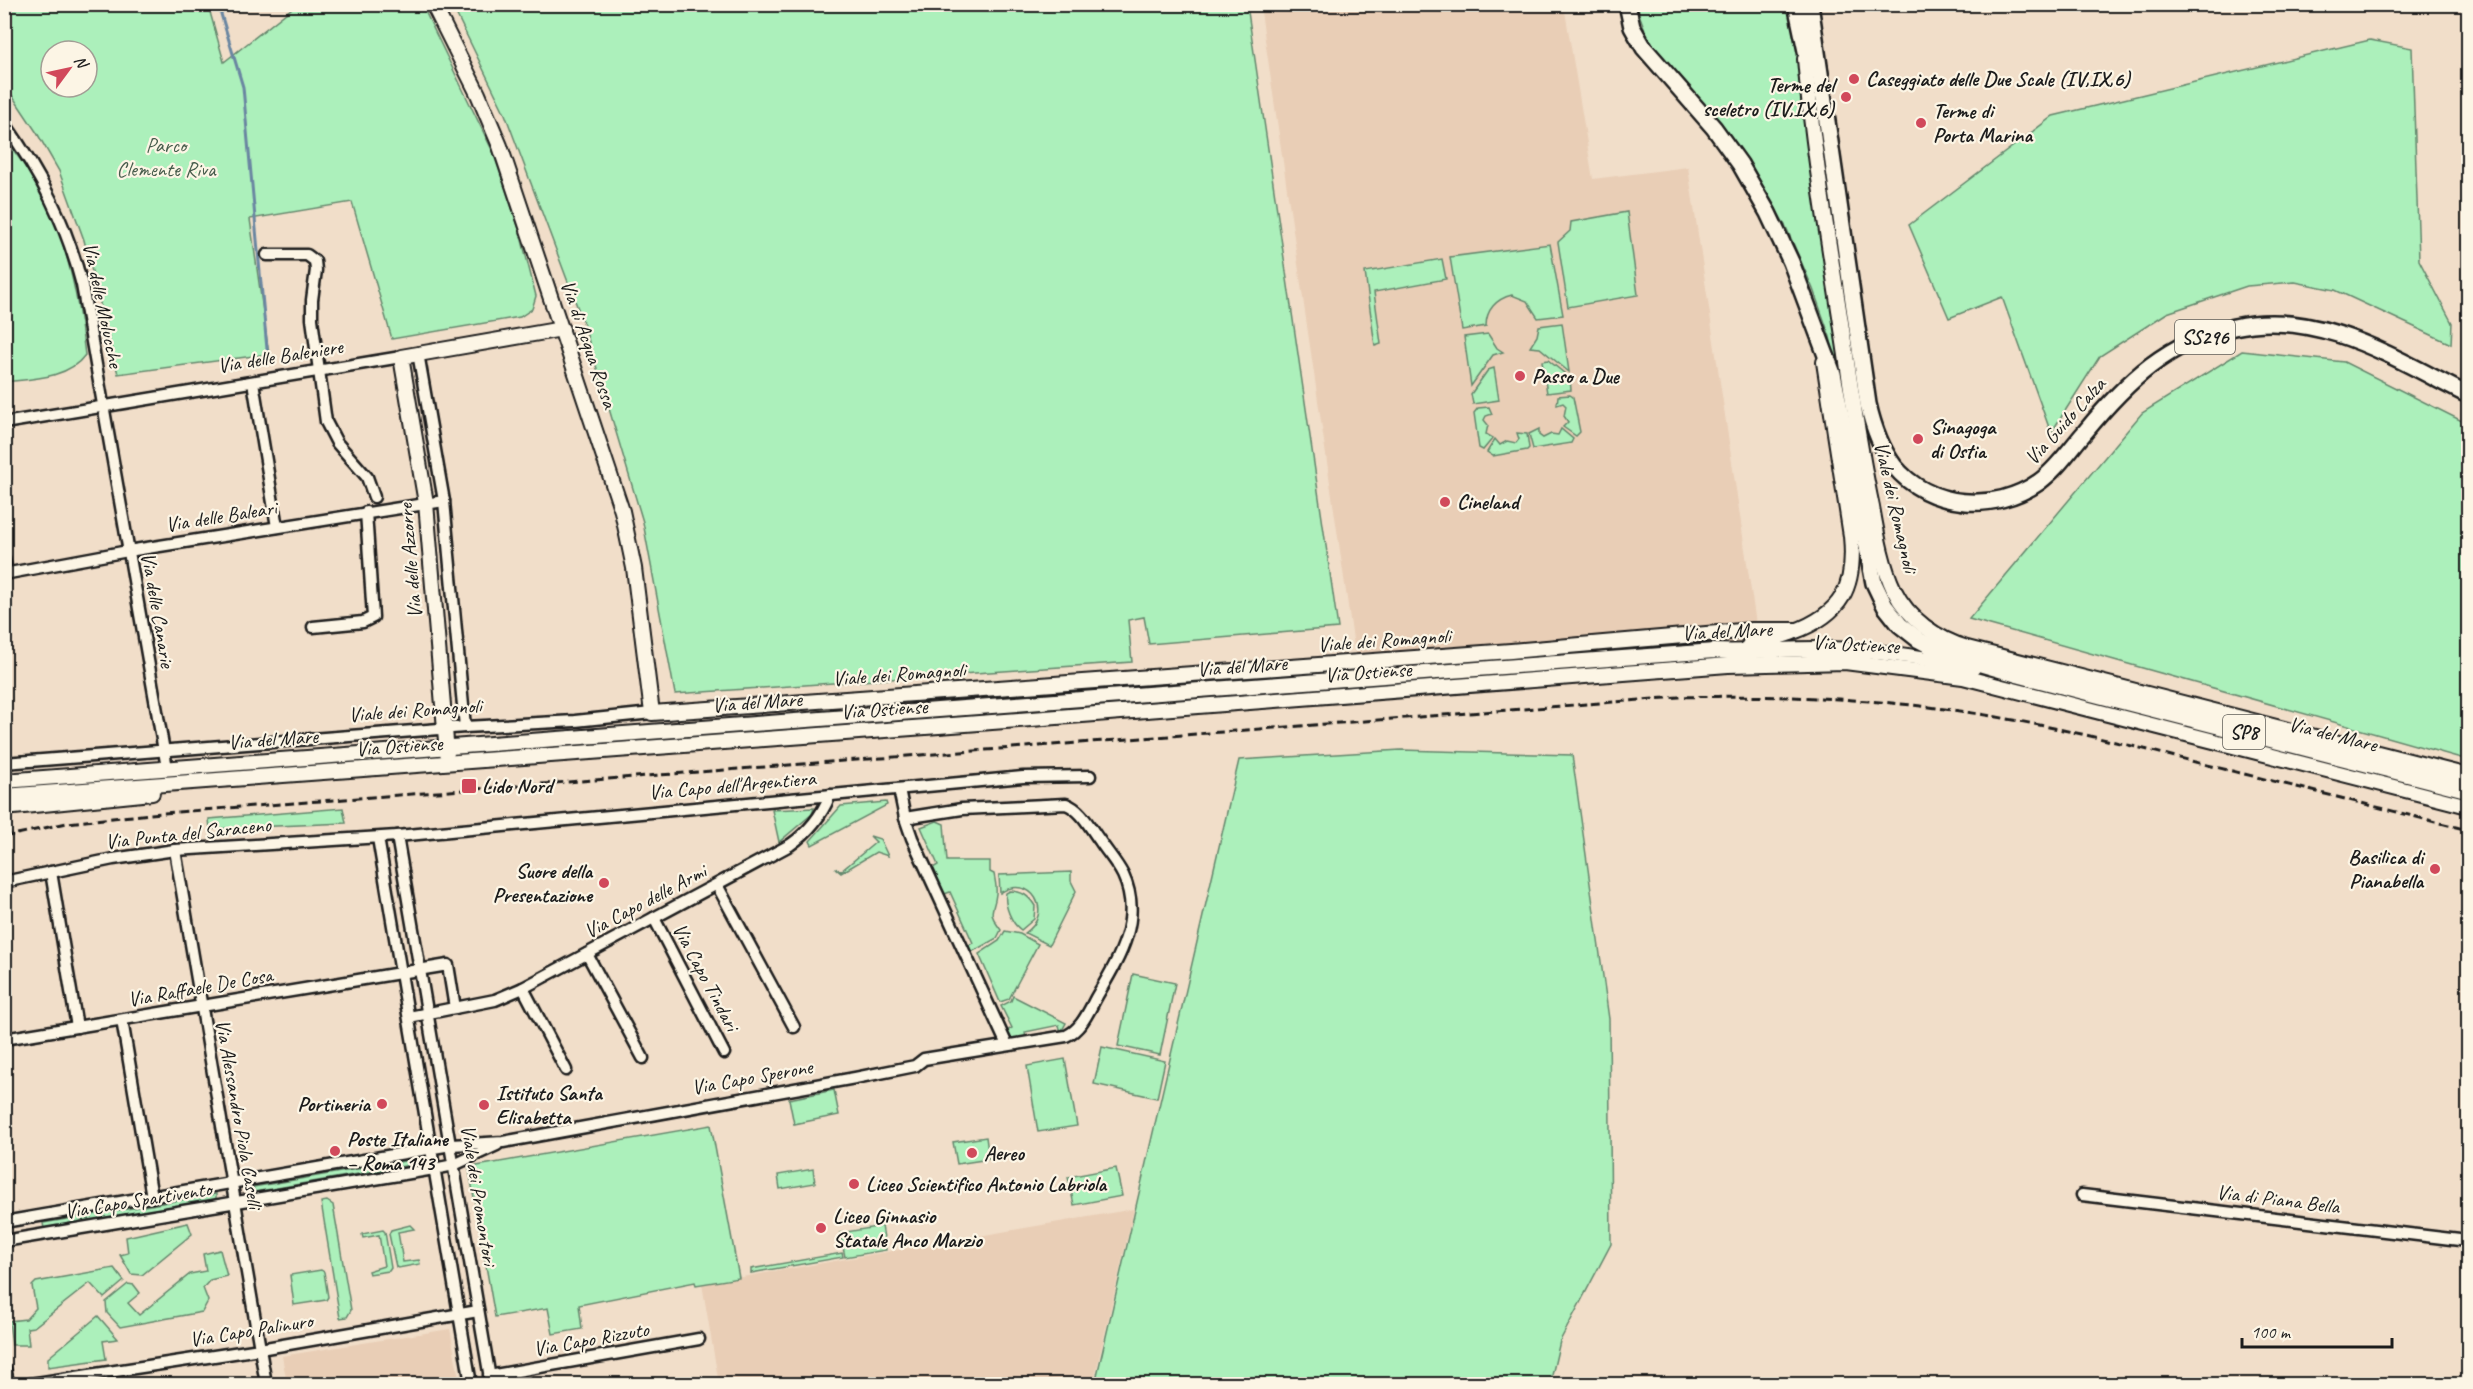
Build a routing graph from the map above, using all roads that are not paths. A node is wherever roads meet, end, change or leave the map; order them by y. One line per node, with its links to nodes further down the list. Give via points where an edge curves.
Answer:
1 (433, 4): 9 (street, Via di Acqua Rossa, via 495,133)
2 (1627, 4): 10 (main road, Viale dei Romagnoli, via 1632,27 1644,48 1728,146 1755,189 1791,262)
3 (1797, 4): 5 (main road, Viale dei Romagnoli)
4 (1809, 4): 6 (main road, Via Guido Calza / SS296)
5 (1805, 51): 6 (main road); 41 (street, Viale dei Romagnoli, via 1811,117 1861,453 1888,575 1909,611 1932,632 1967,648)
6 (1825, 119): 15 (main road, Via Guido Calza / SS296, via 1873,424 1879,441 1900,472 1935,494 1962,502 1986,503 2027,489 2051,472 2115,395 2140,372 2178,348 2233,327 2289,322 2331,331 2358,340)
7 (4, 122): 16 (street, Via delle Molucche, via 45,186 70,243 88,310)
8 (267, 255): 13 (street, via 307,255 315,261 312,312)
9 (562, 329): 11 (street, Via delle Baleniere); 32 (street, Via di Acqua Rossa, via 626,523)
10 (1822, 348): 27 (street, Viale dei Romagnoli, via 1852,563 1846,588 1836,605 1815,624); 29 (main road, Viale dei Romagnoli, via 1833,374 1871,569 1885,606 1911,635 1934,650)
11 (418, 353): 12 (street, Via delle Baleniere); 19 (street, Via delle Azzorre)
12 (401, 357): 13 (street, Via delle Baleniere); 20 (street, Via delle Azzorre)
13 (321, 371): 14 (street, Via delle Baleniere); 18 (street, via 328,427 367,477)
14 (253, 382): 16 (street, Via delle Baleniere); 22 (street)
15 (2469, 395)
16 (103, 405): 17 (street, Via delle Baleniere); 23 (street, Via delle Canarie)
17 (4, 423)
18 (374, 497)
19 (444, 501): 20 (street, Via delle Baleari); 30 (street, Via delle Azzorre)
20 (426, 503): 21 (street, Via delle Baleari); 31 (street, Via delle Azzorre)
21 (366, 512): 22 (street, Via delle Baleari); 26 (street, via 373,616 365,622)
22 (277, 527): 23 (street, Via delle Baleari)
23 (128, 550): 25 (street, Via delle Baleari); 36 (street, Via delle Canarie)
24 (4, 559): 25 (street)
25 (6, 574)
26 (313, 627)
27 (1797, 630): 28 (street, Viale dei Romagnoli, via 1764,642); 32 (street, Viale dei Romagnoli, via 1752,630 1511,651)
28 (1714, 651): 29 (street, Via del Mare / SP8, via 1863,650); 35 (street, Via del Mare / SP8)
29 (2019, 675): 45 (main road, Via del Mare / SP8)
30 (461, 678): 31 (street); 33 (street, Via delle Azzorre)
31 (441, 679): 34 (street, Via delle Azzorre)
32 (652, 712): 33 (street, Viale dei Romagnoli)
33 (465, 727): 34 (street, Viale dei Romagnoli)
34 (445, 728): 35 (street, Via delle Azzorre); 36 (street, Viale dei Romagnoli)
35 (446, 747): 38 (street, Via delle Azzorre); 39 (street, Via del Mare / SP8)
36 (163, 750): 37 (street, Viale dei Romagnoli); 39 (street)
37 (4, 763)
38 (447, 763): 43 (street, Via Ostiense); 48 (street, Via Ostiense, via 1728,665 1845,662 1963,677)
39 (167, 768): 42 (street, Via del Mare / SP8)
40 (1090, 776): 44 (street, Via Capo dell'Argentiera, via 1031,776)
41 (2469, 776)
42 (4, 781)
43 (185, 783): 47 (street, Via Ostiense); 49 (street, via 140,795)
44 (899, 789): 46 (street, Via Capo dell'Argentiera); 50 (street)
45 (2469, 790)
46 (830, 795): 51 (street, Via Capo dell'Argentiera); 56 (street, Via Capo delle Armi, via 819,815 796,841)
47 (4, 796)
48 (2469, 806)
49 (4, 808)
50 (905, 818): 70 (street); 70 (street, Via Capo Sperone, via 962,808 1066,804 1079,812 1124,878 1130,912 1128,936 1081,1024 1066,1036)
51 (397, 836): 52 (street, Via Capo dell'Argentiera); 59 (street, Viale dei Promontori)
52 (378, 838): 53 (street, Via Punta del Saraceno); 60 (street, Viale dei Promontori)
53 (175, 850): 54 (street, Via Punta del Saraceno); 62 (street, Via Alessandro Piola Caselli)
54 (51, 872): 55 (street, Via Punta del Saraceno); 67 (street)
55 (4, 882)
56 (717, 885): 57 (street, Via Capo delle Armi); 68 (street)
57 (654, 918): 58 (street, Via Capo delle Armi); 71 (street, Via Capo Tindari)
58 (587, 954): 61 (street, Via Capo delle Armi); 72 (street)
59 (420, 968): 60 (street); 63 (street, via 448,965); 64 (street, Viale dei Promontori)
60 (401, 972): 62 (street, Via Raffaele De Cosa); 65 (street, Viale dei Promontori)
61 (523, 988): 63 (street, Via Capo delle Armi, via 495,1000); 73 (street)
62 (201, 1007): 66 (street, Via Raffaele De Cosa); 79 (street, Via Alessandro Piola Caselli)
63 (455, 1008): 64 (street)
64 (428, 1013): 65 (street); 75 (street, Viale dei Promontori)
65 (409, 1017): 76 (street, Viale dei Promontori)
66 (122, 1020): 67 (street, Via Raffaele De Cosa); 81 (street)
67 (76, 1027): 69 (street, Via Raffaele De Cosa)
68 (794, 1027)
69 (4, 1039)
70 (1007, 1046): 74 (street, Via Capo Sperone)
71 (724, 1053)
72 (643, 1058)
73 (566, 1070)
74 (503, 1142): 75 (street, Via Capo Sperone); 77 (street, Via Capo Sperone)
75 (451, 1145): 76 (street, Via Capo Spartivento); 77 (street, Viale dei Promontori)
76 (431, 1148): 78 (street, Viale dei Promontori); 79 (street, Via Capo Spartivento)
77 (454, 1164): 78 (street, Via Capo Spartivento); 86 (street, Viale dei Promontori)
78 (434, 1169): 82 (street, Via Capo Spartivento); 87 (street, Viale dei Promontori)
79 (232, 1183): 81 (street, Via Capo Spartivento); 82 (street, Via Alessandro Piola Caselli)
80 (2082, 1195): 85 (street, Via di Piana Bella)
81 (152, 1197): 83 (street, Via Capo Spartivento)
82 (235, 1203): 84 (street, Via Capo Spartivento); 89 (street, Via Alessandro Piola Caselli)
83 (4, 1222)
84 (4, 1241)
85 (2469, 1241)
86 (478, 1311): 87 (street, Via Capo Palinuro); 91 (street, Viale dei Promontori)
87 (459, 1314): 89 (street, Via Capo Palinuro); 95 (street, Viale dei Promontori)
88 (699, 1339): 91 (street, Via Capo Rizzuto)
89 (260, 1349): 93 (street, Via Capo Palinuro); 94 (street, Via Alessandro Piola Caselli)
90 (4, 1371): 92 (street)
91 (490, 1380)
92 (7, 1384)
93 (30, 1384)
94 (266, 1384)
95 (471, 1384)

